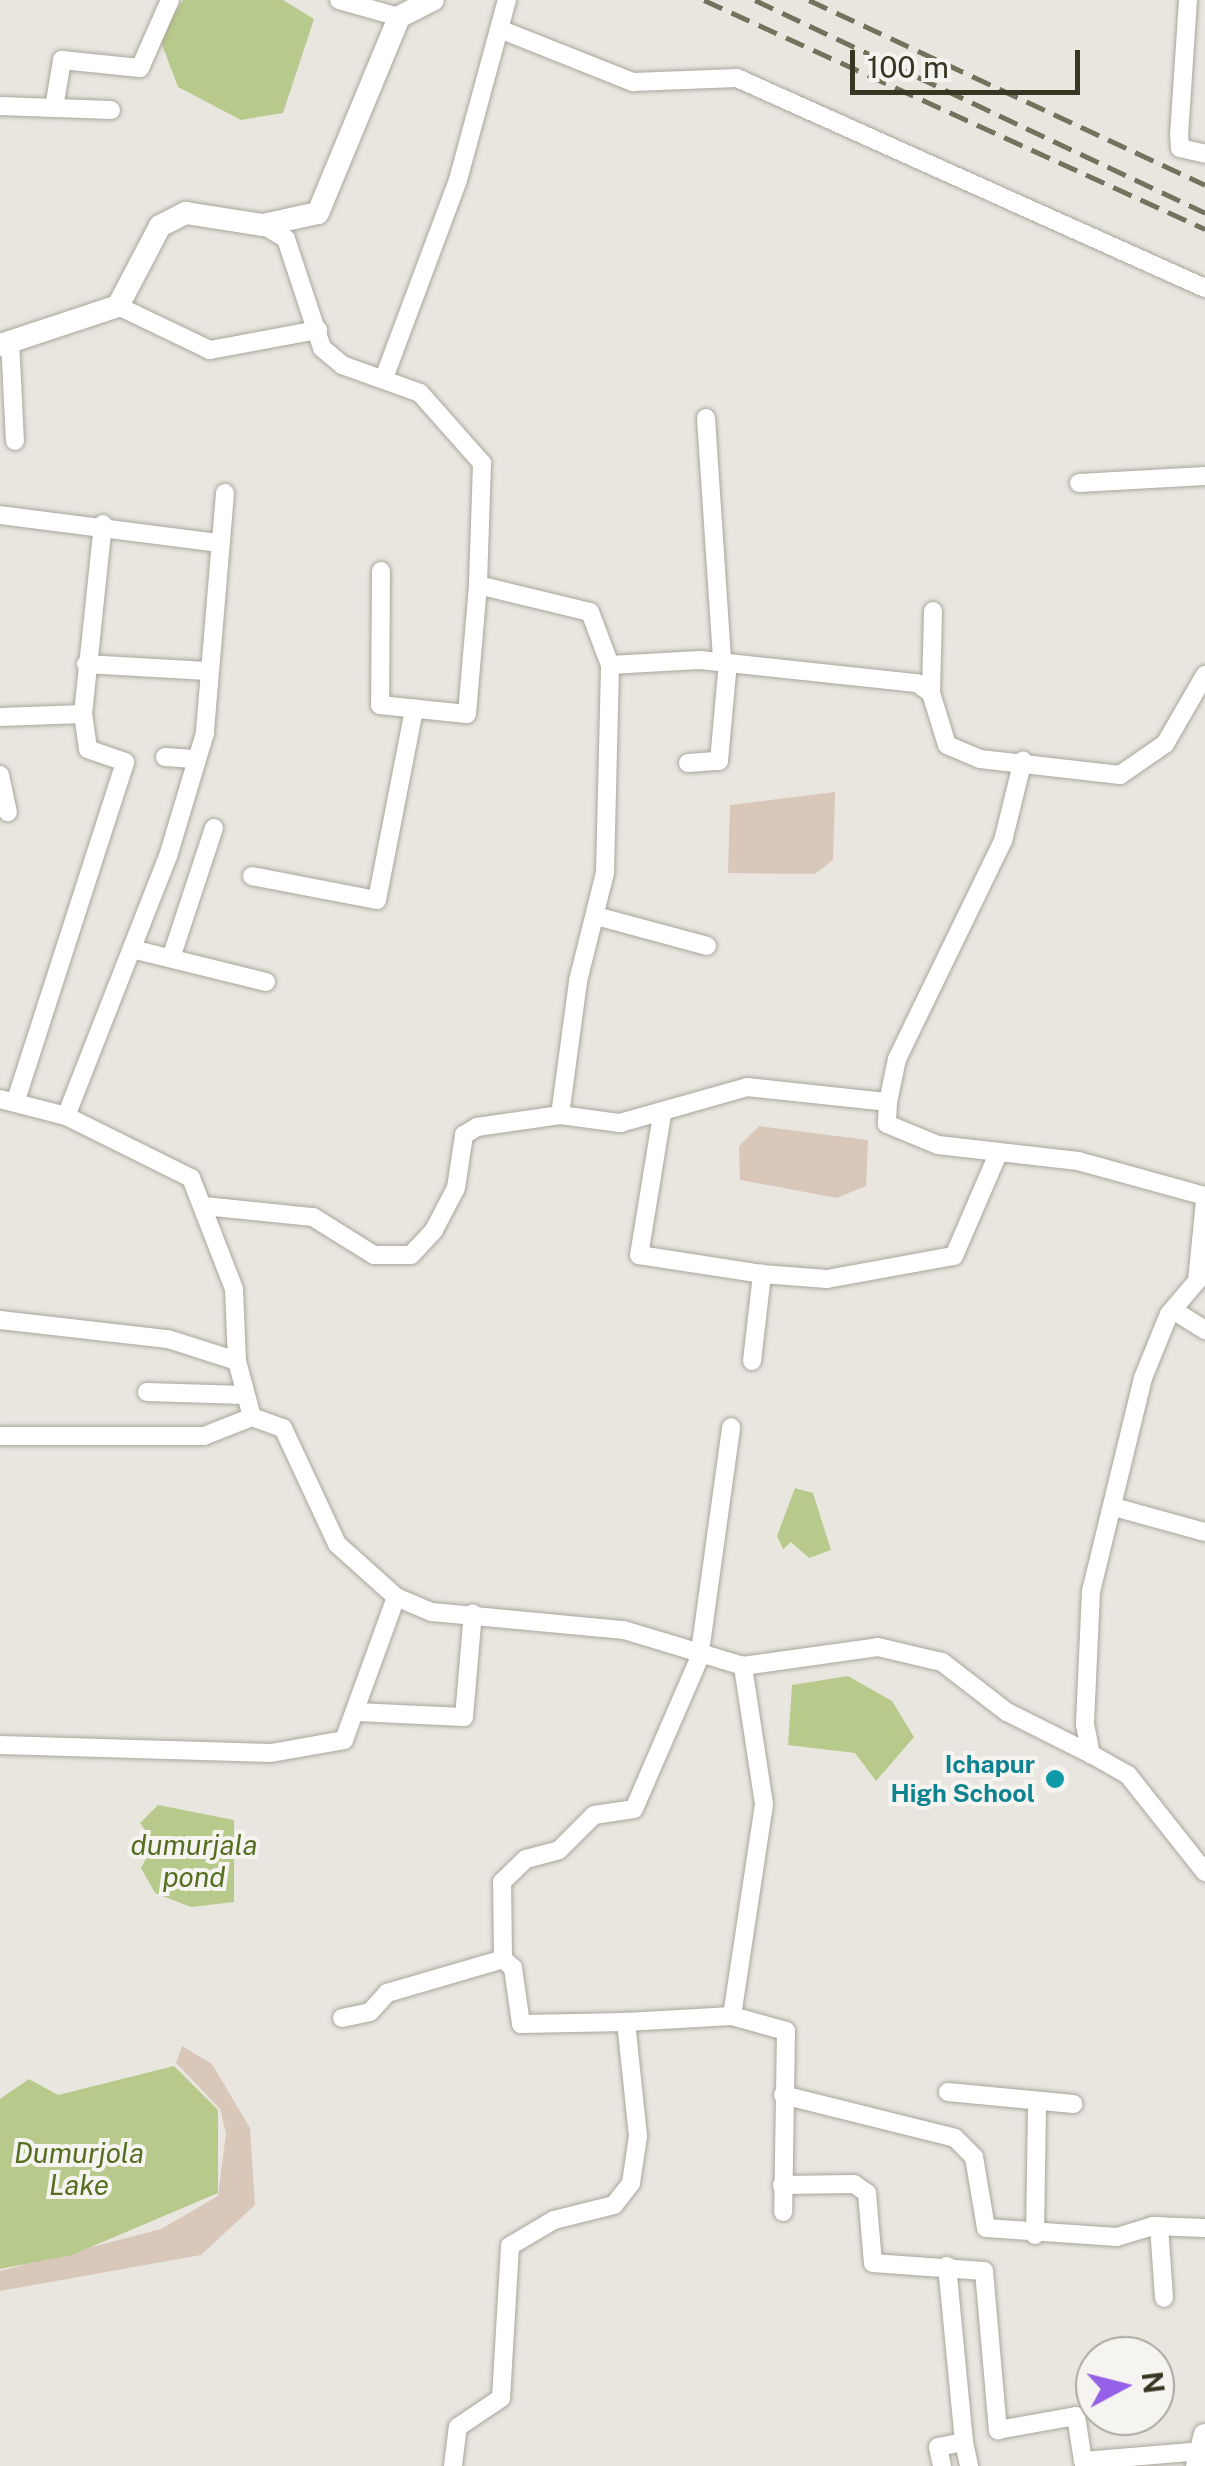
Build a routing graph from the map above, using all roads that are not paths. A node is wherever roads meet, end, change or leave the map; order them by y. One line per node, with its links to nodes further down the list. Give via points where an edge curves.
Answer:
1 (170, 0): 9 (street, via 140,68 62,60)
2 (339, 0): 6 (street)
3 (433, 0): 6 (street)
4 (507, 0): 7 (street)
5 (1188, 0): 11 (street, via 1178,134 1180,148)
6 (399, 17): 12 (street, via 335,188 318,212)
7 (502, 30): 13 (street, via 633,82 737,78); 17 (street)
8 (0, 106): 9 (street)
9 (54, 108): 10 (street)
10 (110, 110)
11 (1205, 154)
12 (263, 225): 14 (street, via 186,213 160,226); 15 (street, via 286,239)
13 (1205, 288)
14 (118, 306): 15 (street, via 210,350); 16 (street)
15 (318, 330): 17 (street, via 322,348 342,365)
16 (5, 342): 19 (street)
17 (384, 378): 27 (street, via 440,409 482,463)
18 (706, 418): 29 (street)
19 (15, 441)
20 (1205, 476): 21 (street)
21 (1079, 483)
22 (225, 493): 25 (street)
23 (0, 515): 24 (street)
24 (103, 524): 25 (street); 30 (street)
25 (220, 543): 32 (street)
26 (381, 571): 35 (street, via 380,706)
27 (478, 585): 31 (street, via 590,612); 35 (street, via 467,714)
28 (933, 611): 34 (street)
29 (725, 662): 31 (street); 34 (street, via 917,683); 41 (street, via 719,761)
30 (86, 664): 32 (street); 36 (street)
31 (610, 665): 46 (street)
32 (207, 671): 39 (street)
33 (1205, 674): 40 (street, via 1165,744 1120,776)
34 (930, 693): 40 (street, via 948,745 980,759)
35 (414, 709): 45 (street, via 377,900)
36 (83, 714): 37 (street); 51 (street, via 88,749 125,762)
37 (0, 717)
38 (165, 757): 39 (street)
39 (197, 759): 48 (street)
40 (1024, 760): 52 (street, via 1003,841 897,1059)
41 (688, 764)
42 (0, 775): 43 (street)
43 (8, 812)
44 (214, 828): 49 (street)
45 (252, 876)
46 (596, 916): 47 (street); 53 (street, via 578,981)
47 (707, 946)
48 (132, 948): 49 (street); 55 (street)
49 (171, 958): 50 (street)
50 (266, 982)
51 (8, 1099): 55 (street)
52 (888, 1102): 54 (street, via 748,1088); 56 (street, via 887,1124)
53 (560, 1115): 54 (street, via 620,1122); 58 (street, via 464,1134 456,1188 411,1255 374,1256 313,1217)
54 (662, 1115): 59 (street, via 639,1255)
55 (66, 1116): 58 (street, via 161,1157 192,1178)
56 (996, 1156): 57 (street, via 1078,1160); 59 (street, via 954,1256 827,1279)
57 (1204, 1199): 60 (street, via 1197,1281)
58 (204, 1206): 63 (street, via 234,1289)
59 (762, 1274): 64 (street)
60 (1173, 1310): 62 (street); 70 (street, via 1143,1378)
61 (0, 1320): 63 (street, via 168,1339)
62 (1205, 1330)
63 (237, 1361): 66 (street)
64 (752, 1361)
65 (147, 1392): 66 (street)
66 (245, 1395): 67 (street)
67 (252, 1416): 69 (street, via 204,1436); 72 (street, via 283,1428 338,1544)
68 (731, 1427): 74 (street)
69 (0, 1436)
70 (1114, 1507): 71 (street); 78 (street, via 1092,1591)
71 (1205, 1532)
72 (396, 1597): 73 (street, via 432,1612); 76 (street)
73 (473, 1613): 74 (street, via 624,1630); 76 (street, via 464,1718)
74 (699, 1658): 75 (street); 80 (street, via 634,1809 594,1815 559,1850 526,1859 502,1882)
75 (743, 1666): 78 (street, via 878,1647 942,1662 1007,1712); 81 (street, via 764,1804)
76 (356, 1712): 77 (street, via 344,1740 271,1752)
77 (0, 1746)
78 (1091, 1754): 79 (street, via 1128,1775)
79 (1205, 1872)
80 (503, 1958): 82 (street, via 387,1993 370,2012); 83 (street, via 513,1968 521,2024)
81 (732, 2016): 83 (street); 85 (street, via 786,2031)
82 (342, 2018)
83 (626, 2022): 97 (street, via 638,2136 631,2184 614,2206 554,2220 510,2246 501,2398 458,2427)
84 (948, 2092): 86 (street)
85 (783, 2095): 88 (street); 92 (street, via 955,2138 974,2158 979,2222)
86 (1038, 2104): 87 (street); 92 (street)
87 (1073, 2104)
88 (782, 2186): 89 (street); 93 (street, via 854,2184 866,2193 873,2263)
89 (783, 2212)
90 (1160, 2226): 91 (street); 92 (street, via 1117,2237); 94 (street)
91 (1205, 2228)
92 (1035, 2235)
93 (947, 2266): 95 (street); 96 (street, via 984,2271 998,2430 1076,2416 1083,2460)
94 (1164, 2298)
95 (964, 2442): 98 (street, via 938,2448); 99 (street)
96 (1201, 2451)
97 (453, 2466)
98 (942, 2466)
99 (970, 2466)

